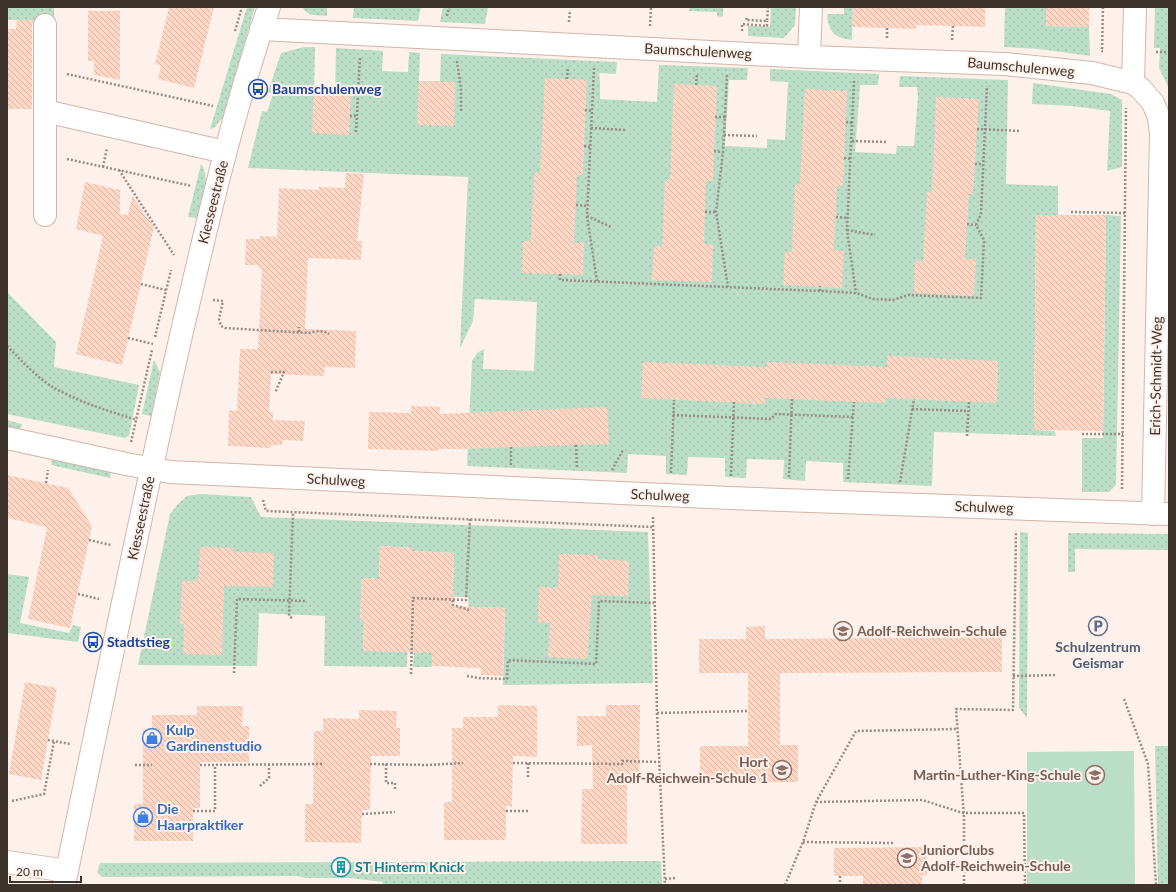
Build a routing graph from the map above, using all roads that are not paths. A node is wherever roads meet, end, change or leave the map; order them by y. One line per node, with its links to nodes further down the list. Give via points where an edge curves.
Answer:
1 (269, 7): 5 (street, Kiesseestraße)
2 (811, 7): 6 (street)
3 (1135, 7): 7 (street)
4 (45, 25): 8 (street)
5 (261, 29): 6 (street, Baumschulenweg); 9 (street, Kiesseestraße)
6 (808, 57): 7 (street, Baumschulenweg, via 1005,64 1092,73)
7 (1133, 83): 13 (street, Erich-Schmidt-Weg, via 1153,103 1159,117 1161,134)
8 (45, 111): 9 (street, Kiesseestraße); 10 (street)
9 (225, 152): 12 (street, Kiesseestraße)
10 (45, 215)
11 (7, 438): 12 (street, Schulweg)
12 (151, 468): 13 (street, Schulweg, via 170,472 654,495); 15 (street, Kiesseestraße)
13 (1161, 514)
14 (7, 862): 15 (street)
15 (68, 881)

